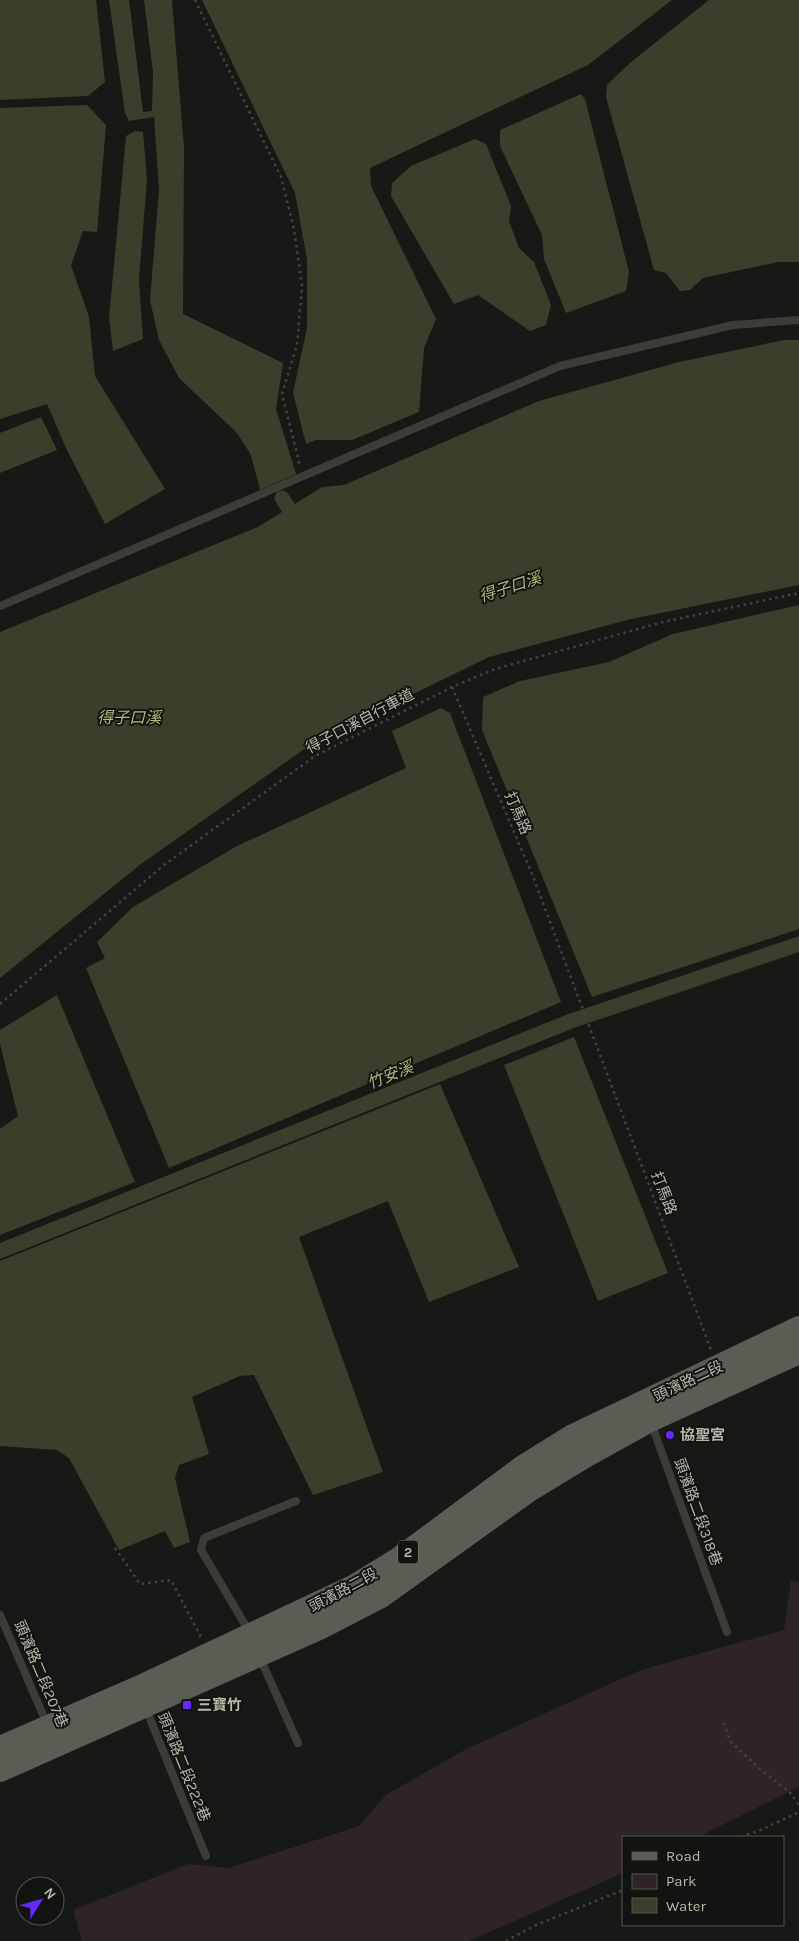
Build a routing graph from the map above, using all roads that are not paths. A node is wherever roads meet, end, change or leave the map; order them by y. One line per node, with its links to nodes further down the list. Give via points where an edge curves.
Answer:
1 (799, 320): 2 (lane, via 733,325 560,366)
2 (0, 606)
3 (799, 1328): 5 (main road, 頭濱路二段 / 2, via 718,1367)
4 (799, 1352): 5 (main road, 頭濱路二段 / 2)
5 (646, 1412): 8 (lane, 頭濱路二段318巷); 9 (main road, 頭濱路二段 / 2, via 573,1436 523,1467 399,1559)
6 (296, 1501): 9 (lane, via 204,1538 201,1550)
7 (0, 1615): 11 (lane, 頭濱路二段207巷)
8 (727, 1632)
9 (255, 1645): 10 (main road, 頭濱路二段 / 2); 10 (main road, 頭濱路二段 / 2, via 210,1655); 12 (lane)
10 (142, 1697): 11 (main road, 頭濱路二段 / 2); 15 (lane, 頭濱路二段222巷)
11 (52, 1736): 13 (main road, 頭濱路二段 / 2); 14 (main road, 頭濱路二段 / 2)
12 (298, 1743)
13 (0, 1748)
14 (0, 1770)
15 (206, 1856)

